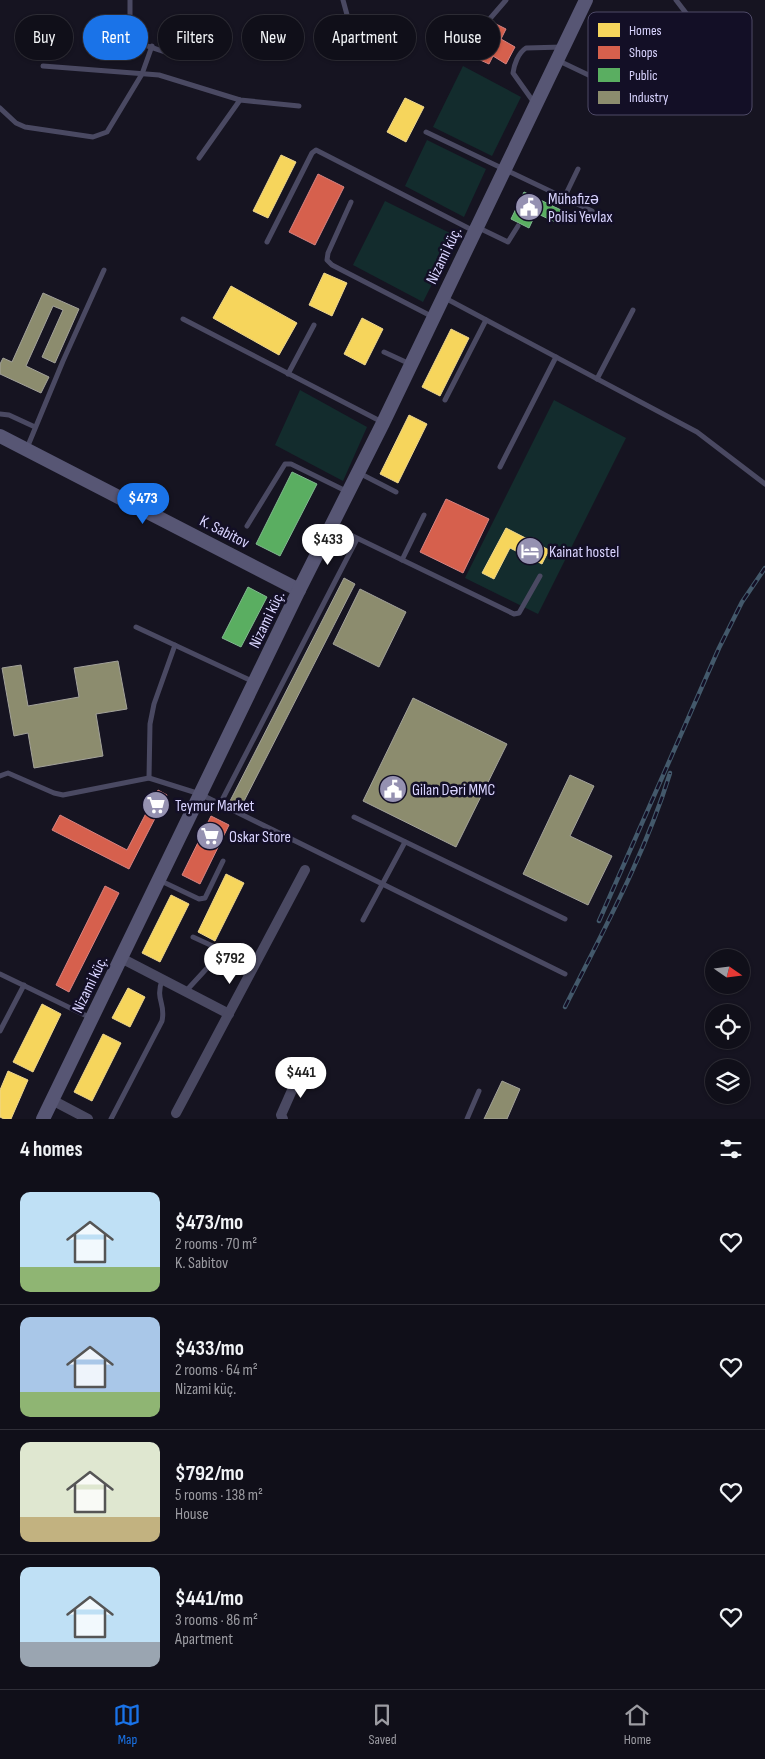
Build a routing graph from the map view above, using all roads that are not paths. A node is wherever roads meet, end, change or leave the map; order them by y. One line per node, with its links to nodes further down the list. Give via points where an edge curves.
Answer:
1 (130, 0): 9 (lane, via 130,37 136,43)
2 (343, 0): 7 (lane)
3 (506, 0): 8 (lane)
4 (586, 0): 10 (main road, Nizami küç.)
5 (676, 0): 6 (lane)
6 (685, 12)
7 (347, 15)
8 (493, 15)
9 (152, 46): 11 (lane); 14 (lane)
10 (563, 47): 12 (main road, Nizami küç.); 17 (lane, via 526,48 513,67 513,73)
11 (158, 49)
12 (557, 60): 15 (lane); 17 (main road, Nizami küç.)
13 (43, 66): 14 (lane)
14 (142, 74): 16 (lane, via 170,77); 19 (lane, via 107,132 102,135 32,129 16,123)
15 (588, 75)
16 (240, 100): 18 (lane); 21 (lane)
17 (536, 104): 22 (main road, Nizami küç.)
18 (299, 106)
19 (0, 108)
20 (426, 132): 22 (lane)
21 (199, 158)
22 (504, 169): 24 (lane); 28 (main road, Nizami küç.)
23 (578, 169): 24 (lane)
24 (564, 198): 26 (lane)
25 (352, 202): 33 (lane, via 327,260)
26 (592, 212)
27 (518, 226): 28 (lane, via 508,242)
28 (475, 229): 29 (lane, via 316,150); 31 (main road, Nizami küç.)
29 (267, 242)
30 (104, 270): 45 (lane)
31 (442, 296): 33 (main road, Nizami küç.); 35 (lane)
32 (633, 310): 41 (lane)
33 (433, 317): 39 (main road, Nizami küç.)
34 (183, 319): 40 (lane)
35 (486, 320): 38 (lane); 42 (lane)
36 (314, 325): 40 (lane)
37 (384, 352): 39 (lane)
38 (556, 357): 41 (lane); 48 (lane)
39 (410, 364): 44 (main road, Nizami küç.)
40 (288, 374): 44 (lane)
41 (598, 379): 50 (lane, via 697,432)
42 (444, 400)
43 (0, 414): 45 (lane)
44 (383, 423): 49 (main road, Nizami küç.)
45 (35, 427): 47 (lane)
46 (0, 436): 47 (main road, K. Sabitov)
47 (26, 448): 59 (main road, K. Sabitov)
48 (500, 467)
49 (358, 473): 51 (main road, Nizami küç.); 52 (lane)
50 (765, 484)
51 (348, 492): 54 (lane, via 285,464); 55 (main road, Nizami küç.)
52 (396, 492)
53 (424, 515): 57 (lane)
54 (247, 526)
55 (331, 526): 56 (lane); 59 (main road, Nizami küç.)
56 (357, 539): 57 (lane); 66 (lane)
57 (402, 560): 58 (lane, via 514,614 519,613)
58 (540, 576)
59 (299, 590): 62 (main road, Nizami küç.)
60 (136, 627): 61 (lane)
61 (175, 645): 62 (lane); 64 (lane, via 150,724)
62 (254, 682): 65 (main road, Nizami küç.)
63 (0, 776): 64 (lane, via 8,773 63,795)
64 (149, 778): 65 (lane)
65 (200, 794): 66 (lane); 71 (main road, Nizami küç.)
66 (220, 804): 72 (lane)
67 (354, 817): 68 (lane)
68 (405, 842): 72 (lane); 73 (lane)
69 (223, 861): 71 (lane, via 204,898 199,900)
70 (305, 870): 82 (street)
71 (158, 880): 76 (main road, Nizami küç.)
72 (383, 884): 74 (lane); 78 (lane)
73 (565, 919)
74 (363, 920)
75 (194, 937): 81 (lane, via 219,949 220,954)
76 (121, 958): 79 (street); 83 (main road, Nizami küç.)
77 (0, 974): 80 (lane)
78 (565, 974)
79 (162, 980): 81 (street); 91 (lane, via 158,996 164,1011 162,1021)
80 (24, 985): 83 (lane); 84 (lane)
81 (185, 991): 82 (street)
82 (229, 1014): 88 (street)
83 (92, 1018): 87 (main road, Nizami küç.)
84 (0, 1031)
85 (297, 1079): 92 (street, via 281,1115)
86 (478, 1091): 93 (lane)
87 (52, 1100): 89 (main road, Nizami küç.); 90 (street)
88 (176, 1113)
89 (43, 1119)
90 (88, 1119)
91 (111, 1119)
92 (283, 1119)
93 (467, 1119)

